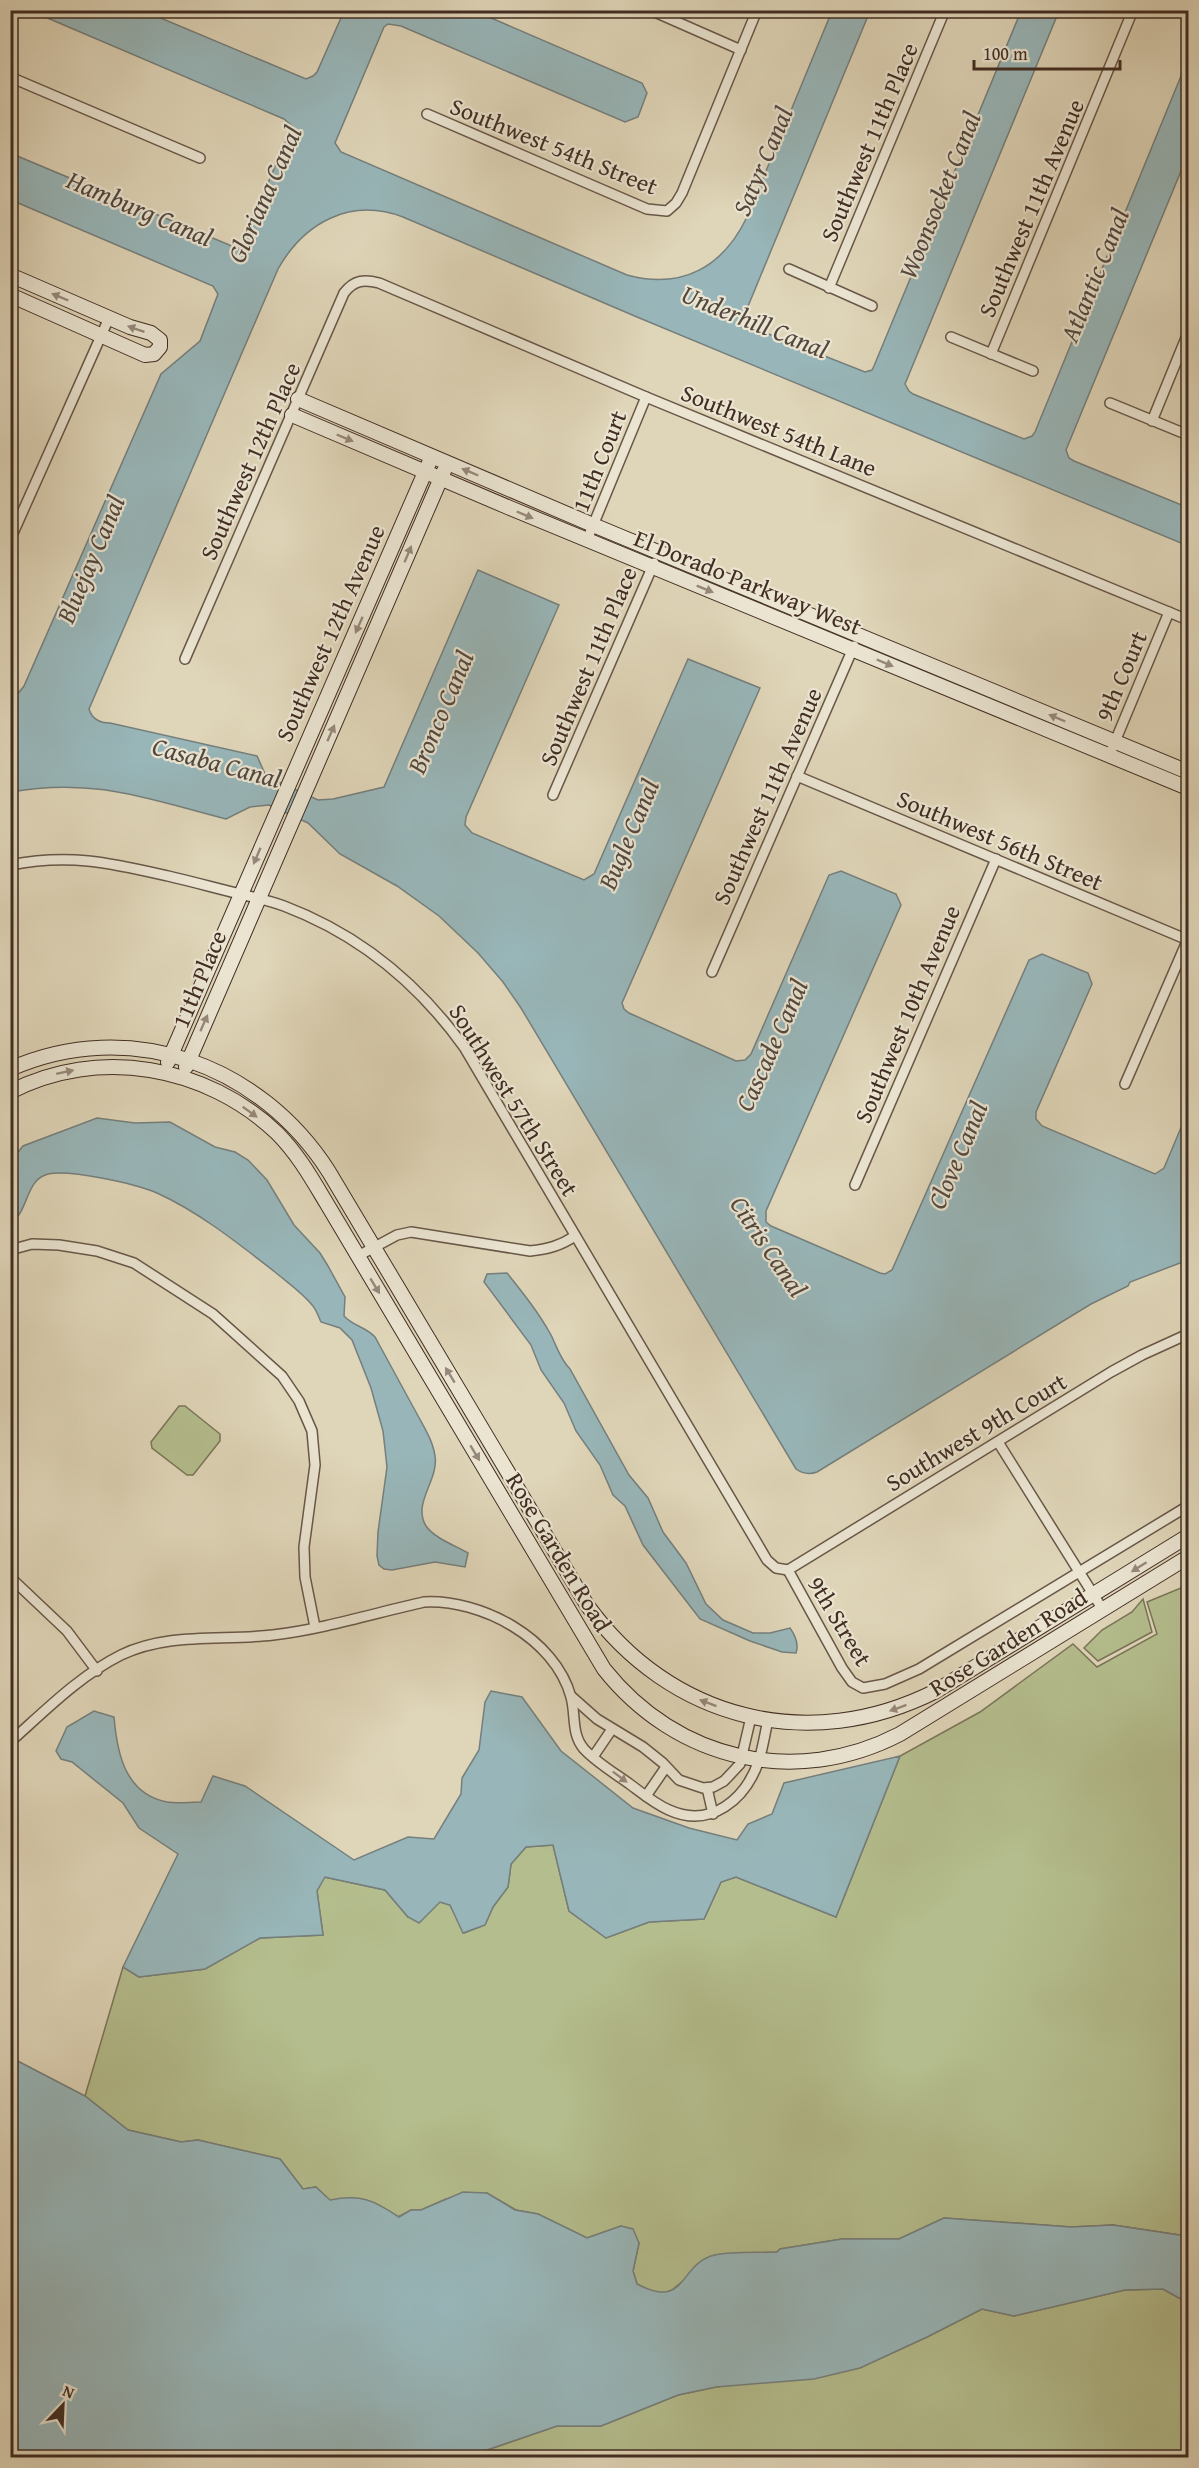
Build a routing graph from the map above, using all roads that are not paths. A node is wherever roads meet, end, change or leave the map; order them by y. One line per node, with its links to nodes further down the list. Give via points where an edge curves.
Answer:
1 (650, 10): 5 (street)
2 (757, 10): 5 (street)
3 (945, 10): 12 (street, Southwest 11th Place)
4 (1133, 10): 19 (street, Southwest 11th Avenue)
5 (741, 50): 7 (street, Southwest 54th Street, via 682,193 667,211 647,209)
6 (10, 77): 8 (street)
7 (427, 114)
8 (200, 158)
9 (789, 269): 12 (street)
10 (10, 275): 15 (street, one-way to 10)
11 (356, 282): 21 (street, Southwest 54th Lane, via 379,283); 22 (street, Southwest 12th Place, via 344,293)
12 (829, 288): 14 (street)
13 (10, 295): 17 (street)
14 (872, 306)
15 (109, 318): 17 (street); 17 (street, one-way to 15, via 145,355 154,354 160,347 156,336)
16 (1188, 333): 25 (street)
17 (102, 334): 32 (street)
18 (951, 337): 19 (street, Southwest 11th Avenue)
19 (991, 354): 20 (street, Southwest 11th Avenue)
20 (1032, 371)
21 (646, 397): 31 (street, 11th Court); 36 (street, Southwest 54th Lane)
22 (298, 399): 24 (street, Southwest 12th Place); 27 (street, El Dorado Parkway West)
23 (1110, 403): 25 (street)
24 (292, 415): 29 (street, El Dorado Parkway West, one-way to 29); 39 (street, Southwest 12th Place)
25 (1152, 421): 26 (street)
26 (1188, 435)
27 (432, 456): 28 (street, El Dorado Parkway West); 29 (street, Southwest 12th Avenue)
28 (448, 463): 30 (street, Southwest 12th Avenue); 31 (street, El Dorado Parkway West, one-way to 28)
29 (426, 472): 30 (street, El Dorado Parkway West); 48 (street, Southwest 12th Avenue, one-way to 48)
30 (441, 478): 33 (street, El Dorado Parkway West, one-way to 33); 49 (street, Southwest 12th Avenue, one-way to 30)
31 (593, 525): 33 (street, 11th Court); 34 (street, El Dorado Parkway West)
32 (10, 540)
33 (587, 540): 35 (street, El Dorado Parkway West)
34 (658, 552): 35 (street, Southwest 11th Place); 38 (street, El Dorado Parkway West)
35 (652, 567): 38 (street, El Dorado Parkway West, one-way to 38); 45 (street, Southwest 11th Place)
36 (1169, 612): 37 (street, Southwest 54th Lane); 40 (street, 9th Court)
37 (1188, 620)
38 (856, 642): 40 (street, El Dorado Parkway West, one-way to 38); 41 (street, El Dorado Parkway West, one-way to 41); 43 (street, Southwest 11th Avenue)
39 (185, 659)
40 (1114, 742): 41 (street, 9th Court); 42 (street, El Dorado Parkway West)
41 (1109, 756): 44 (street, El Dorado Parkway West)
42 (1188, 772)
43 (797, 776): 46 (street, Southwest 56th Street); 51 (street, Southwest 11th Avenue)
44 (1188, 788)
45 (553, 795)
46 (996, 859): 50 (street, Southwest 56th Street); 59 (street, Southwest 10th Avenue)
47 (10, 865): 48 (street, Southwest 57th Street, via 63,858 88,860)
48 (240, 894): 49 (street, Southwest 57th Street); 52 (street, 11th Place)
49 (257, 898): 53 (street, 11th Place, one-way to 49); 60 (street, Southwest 57th Street, via 291,908 342,933 389,965 429,1003 464,1047)
50 (1188, 940): 57 (street)
51 (712, 972)
52 (171, 1055): 53 (street, Rose Garden Road); 54 (street, Rose Garden Road, via 131,1048 94,1048 50,1055); 55 (street, 11th Place)
53 (189, 1060): 56 (street, 11th Place); 61 (street, Rose Garden Road, via 237,1081 291,1122 320,1157)
54 (10, 1069)
55 (164, 1072): 56 (street, Rose Garden Road); 58 (street, Rose Garden Road, one-way to 55, via 39,1079 91,1068 131,1067)
56 (182, 1077): 63 (street, Rose Garden Road, one-way to 63, via 230,1098 277,1134 305,1167)
57 (1125, 1084)
58 (10, 1092)
59 (855, 1185)
60 (575, 1236): 61 (street, via 554,1247 530,1251 411,1232); 69 (street, Southwest 57th Street, via 767,1560 776,1568)
61 (373, 1247): 63 (street); 78 (street, Rose Garden Road, one-way to 61, via 700,1700 662,1680 630,1656 600,1623 569,1578)
62 (10, 1250): 74 (street, via 32,1244 59,1245 97,1251 134,1263 213,1314 282,1376 312,1431 315,1465 304,1547 305,1577)
63 (358, 1256): 83 (street, Rose Garden Road, one-way to 83, via 604,1669 630,1699 662,1724 697,1742)
64 (1188, 1334): 65 (street, Southwest 9th Court, via 1119,1368)
65 (998, 1442): 69 (street, Southwest 9th Court); 70 (street)
66 (1188, 1506): 70 (street, Rose Garden Road)
67 (1188, 1536): 72 (street, Rose Garden Road, one-way to 72)
68 (1188, 1557): 73 (street, Rose Garden Road)
69 (788, 1570): 76 (street, 9th Street, via 842,1668 852,1682)
70 (1079, 1572): 72 (street); 76 (street, Rose Garden Road, via 927,1665 885,1684)
71 (10, 1577): 75 (street, via 67,1631)
72 (1094, 1595): 73 (street); 79 (street, Rose Garden Road, one-way to 79, via 936,1691 900,1708 825,1723)
73 (1103, 1610): 84 (street, Rose Garden Road, via 962,1698 876,1746 825,1760)
74 (315, 1627): 75 (street, via 276,1635 190,1637 150,1644); 77 (street, via 424,1602 474,1608 508,1623 534,1642 555,1665)
75 (97, 1671): 81 (street, via 67,1691)
76 (863, 1688)
77 (571, 1696): 80 (street); 82 (street, via 575,1734)
78 (751, 1717): 79 (street, Rose Garden Road); 83 (street)
79 (768, 1720): 84 (street)
80 (612, 1729): 82 (street); 86 (street, via 643,1747)
81 (10, 1742)
82 (593, 1756): 89 (street, one-way to 89)
83 (742, 1756): 84 (street, Rose Garden Road); 88 (street, via 740,1764 724,1781)
84 (759, 1760): 90 (street, via 739,1796)
85 (10, 1761): 87 (street)
86 (666, 1767): 88 (street, via 689,1786); 89 (street)
87 (10, 1778)
88 (707, 1788): 90 (street)
89 (646, 1796): 90 (street, via 682,1815)
90 (712, 1814)

